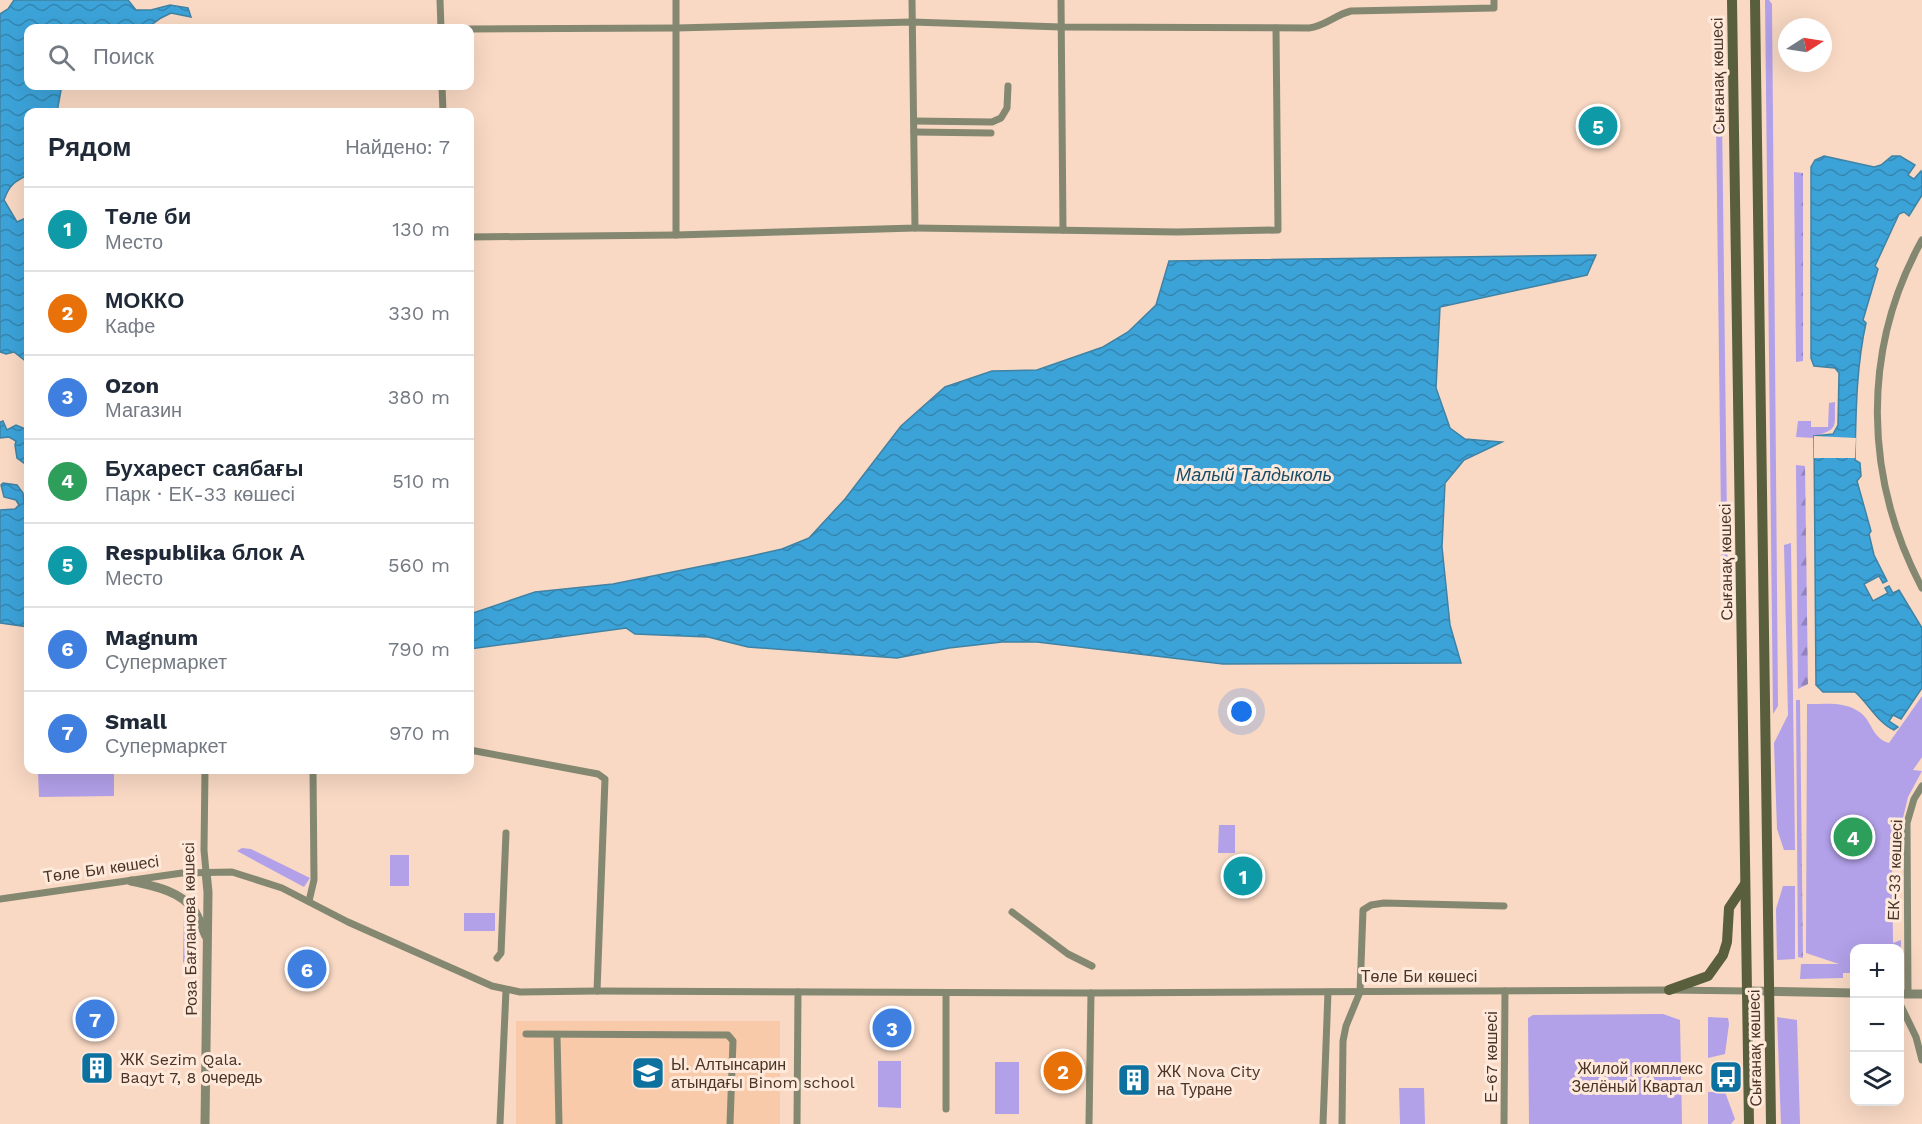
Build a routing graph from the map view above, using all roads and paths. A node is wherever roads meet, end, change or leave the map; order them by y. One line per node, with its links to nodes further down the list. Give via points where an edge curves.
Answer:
1 (440, 0): 9 (street)
2 (676, 0): 11 (street)
3 (912, 0): 8 (street)
4 (1061, 0): 10 (street)
5 (1732, 0): 33 (main road, Сығанақ көшесі)
6 (1755, 0): 49 (main road, Сығанақ көшесі)
7 (1494, 4): 12 (street, via 1351,11 1339,14 1322,27)
8 (912, 22): 10 (street); 11 (street); 17 (street)
9 (441, 24)
10 (1061, 27): 12 (street); 21 (street)
11 (676, 28): 13 (street); 22 (street)
12 (1276, 28): 21 (street, via 1278,230)
13 (474, 29)
14 (1008, 86): 17 (street, via 1005,114 992,122)
15 (442, 90): 16 (street)
16 (443, 108)
17 (914, 121): 18 (street)
18 (914, 132): 19 (street); 20 (street)
19 (991, 133)
20 (915, 228): 21 (street); 22 (street)
21 (1064, 230)
22 (676, 235): 23 (street)
23 (474, 237)
24 (1922, 240): 25 (street, via 1898,291 1886,329 1877,402 1884,481 1903,546)
25 (1922, 588)
26 (474, 751): 43 (street, via 598,774 605,779)
27 (206, 774): 31 (street, Роза Бағланова көшесі)
28 (313, 774): 35 (street, via 314,880)
29 (1922, 786): 53 (street, ЕК-33 көшесі, via 1907,823)
30 (506, 833): 39 (street, via 501,953)
31 (206, 872): 32 (street, Төле Би көшесі); 35 (street, Төле Би көшесі, via 232,872); 38 (street, Роза Бағланова көшесі)
32 (131, 881): 34 (street, Төле Би көшесі); 38 (street, via 181,897 194,910)
33 (1745, 884): 42 (main road, via 1729,908 1723,955 1708,976); 48 (main road, Сығанақ көшесі)
34 (0, 899)
35 (309, 901): 41 (street, Төле Би көшесі, via 348,922)
36 (1504, 906): 47 (street, via 1384,903 1366,907 1362,916)
37 (1012, 912): 40 (street, via 1068,954)
38 (208, 939): 60 (street, Роза Бағланова көшесі)
39 (497, 958)
40 (1092, 966)
41 (506, 990): 43 (street, Төле Би көшесі); 61 (street)
42 (1669, 990): 44 (street, Төле Би көшесі); 48 (street, Төле Би көшесі)
43 (597, 991): 45 (street, Төле Би көшесі)
44 (1505, 991): 47 (street, Төле Би көшесі); 68 (street, Е-67 көшесі)
45 (798, 992): 50 (street, Төле Би көшесі); 64 (street)
46 (1328, 992): 47 (street, Төле Би көшесі); 51 (street, Төле Би көшесі); 66 (street)
47 (1360, 992): 67 (street, via 1343,1041)
48 (1747, 992): 49 (street); 69 (main road, Сығанақ көшесі)
49 (1769, 992): 52 (street); 70 (main road, Сығанақ көшесі)
50 (946, 993): 51 (street, Төле Би көшесі); 59 (street)
51 (1091, 993): 65 (street)
52 (1850, 993)
53 (1904, 994): 54 (street)
54 (1922, 994)
55 (1904, 1014): 58 (street)
56 (526, 1034): 57 (street)
57 (557, 1035): 62 (street); 63 (street, via 728,1035 733,1041)
58 (1922, 1060)
59 (946, 1109)
60 (205, 1124)
61 (500, 1124)
62 (559, 1124)
63 (730, 1124)
64 (797, 1124)
65 (1089, 1124)
66 (1323, 1124)
67 (1342, 1124)
68 (1504, 1124)
69 (1749, 1124)
70 (1771, 1124)

